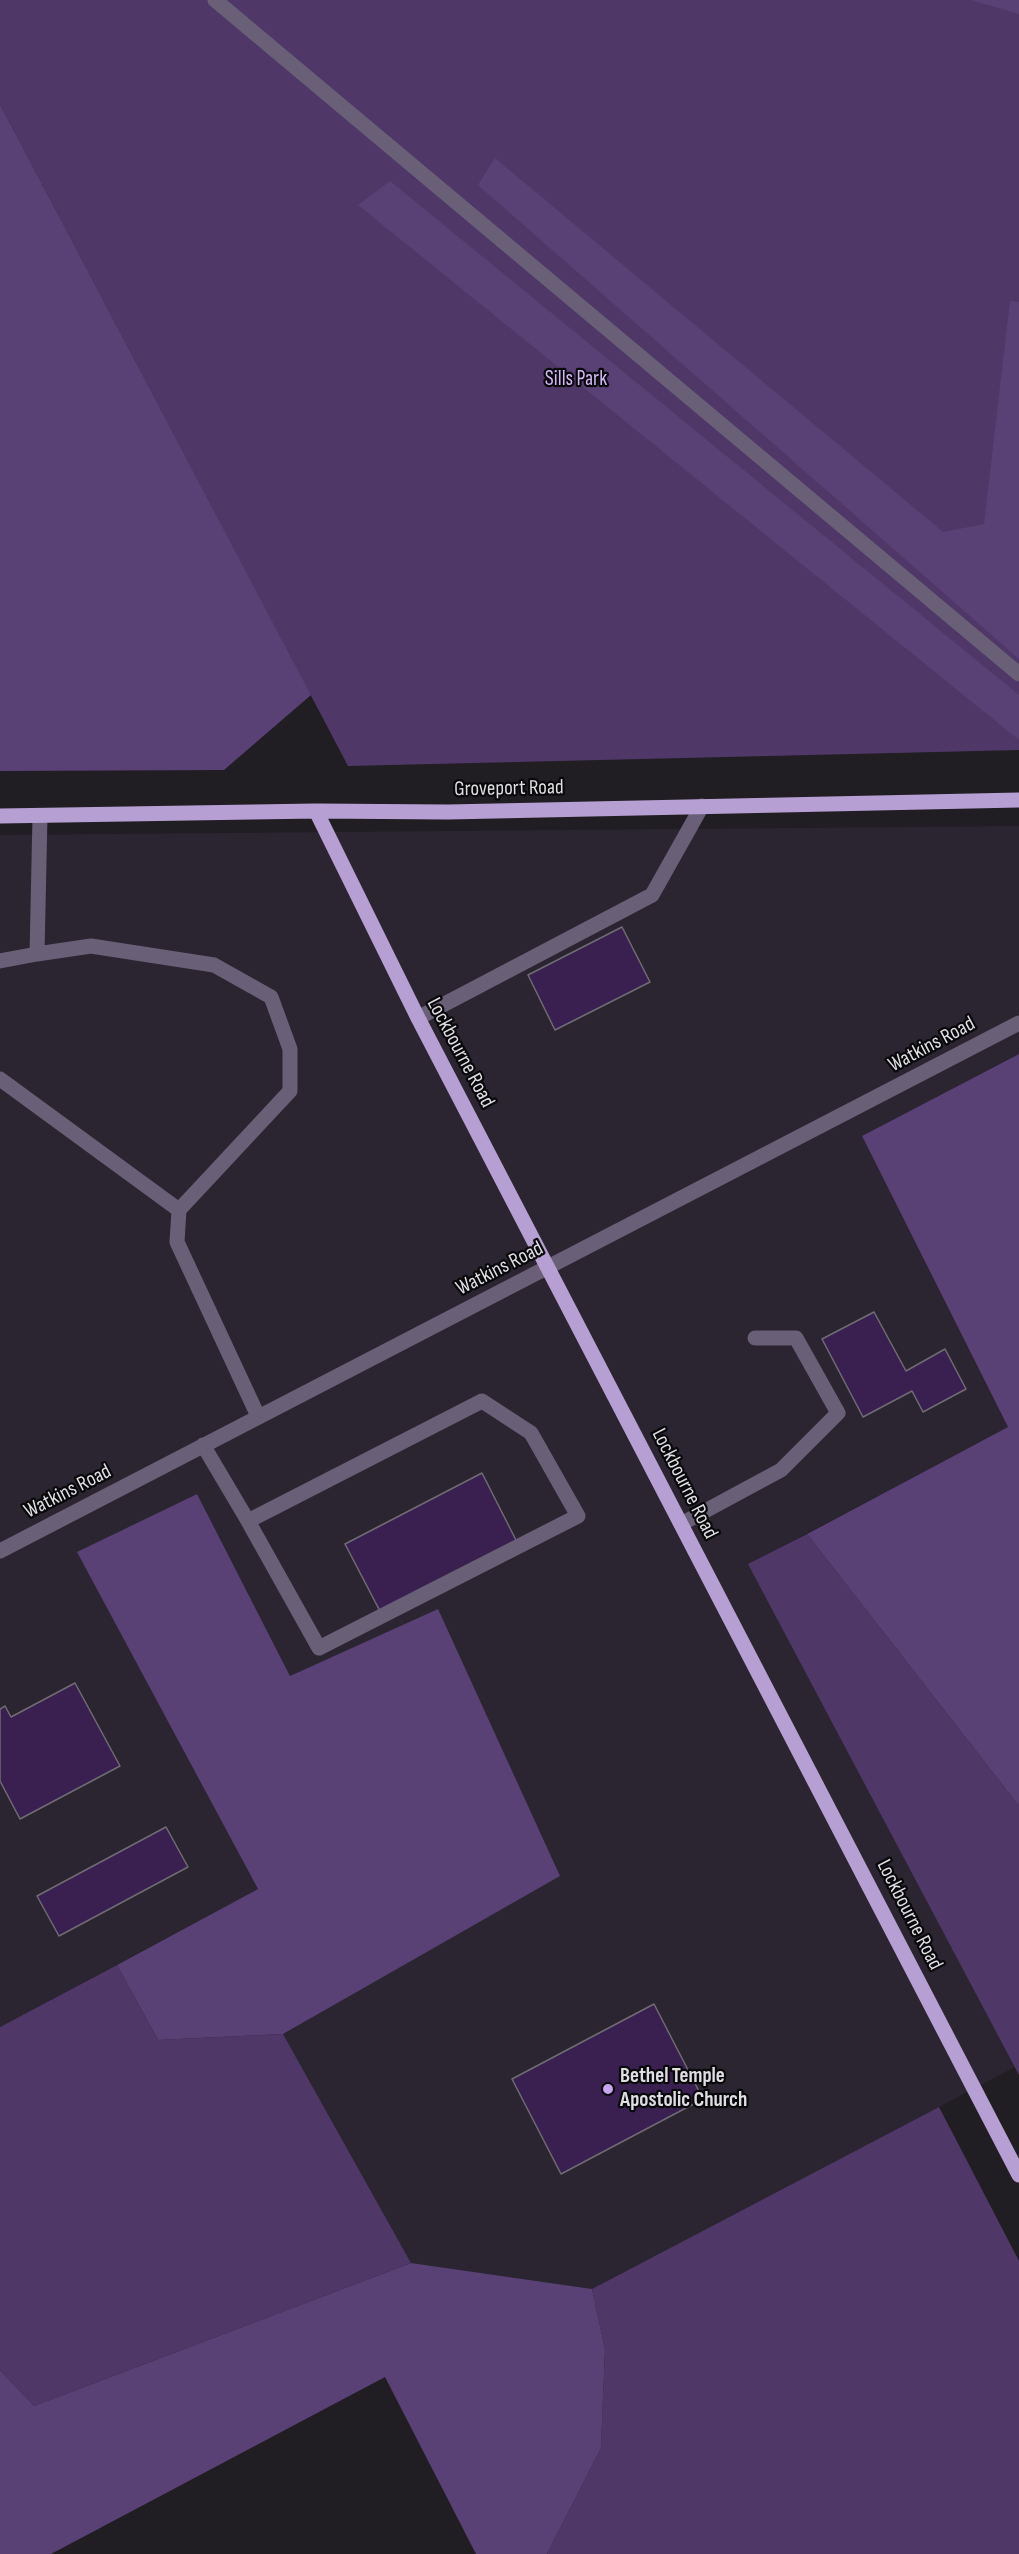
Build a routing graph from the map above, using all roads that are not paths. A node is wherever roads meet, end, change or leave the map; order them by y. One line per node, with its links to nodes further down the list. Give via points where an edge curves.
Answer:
1 (215, 0): 2 (street)
2 (1019, 674)
3 (1019, 800): 4 (main road, Groveport Road)
4 (702, 806): 5 (main road, Groveport Road); 10 (street, via 652,895)
5 (316, 811): 7 (main road, Groveport Road); 10 (main road, Lockbourne Road)
6 (0, 816): 7 (main road, Groveport Road)
7 (40, 816): 8 (street)
8 (37, 954): 9 (street); 13 (street, via 91,946 214,965 271,998 290,1049 290,1091)
9 (0, 961)
10 (417, 1018): 14 (main road, Lockbourne Road)
11 (1019, 1023): 14 (street, Watkins Road)
12 (0, 1079): 13 (street)
13 (179, 1210): 16 (street, via 177,1242)
14 (549, 1267): 16 (street, Watkins Road); 19 (main road, Lockbourne Road)
15 (755, 1338): 19 (street, via 796,1338 838,1413 782,1470)
16 (258, 1416): 17 (street, Watkins Road)
17 (203, 1445): 18 (street); 20 (street, Watkins Road)
18 (248, 1521): 18 (street, via 319,1648 578,1516 531,1433 482,1401)
19 (681, 1524): 21 (main road, Lockbourne Road)
20 (0, 1551)
21 (1019, 2175)

